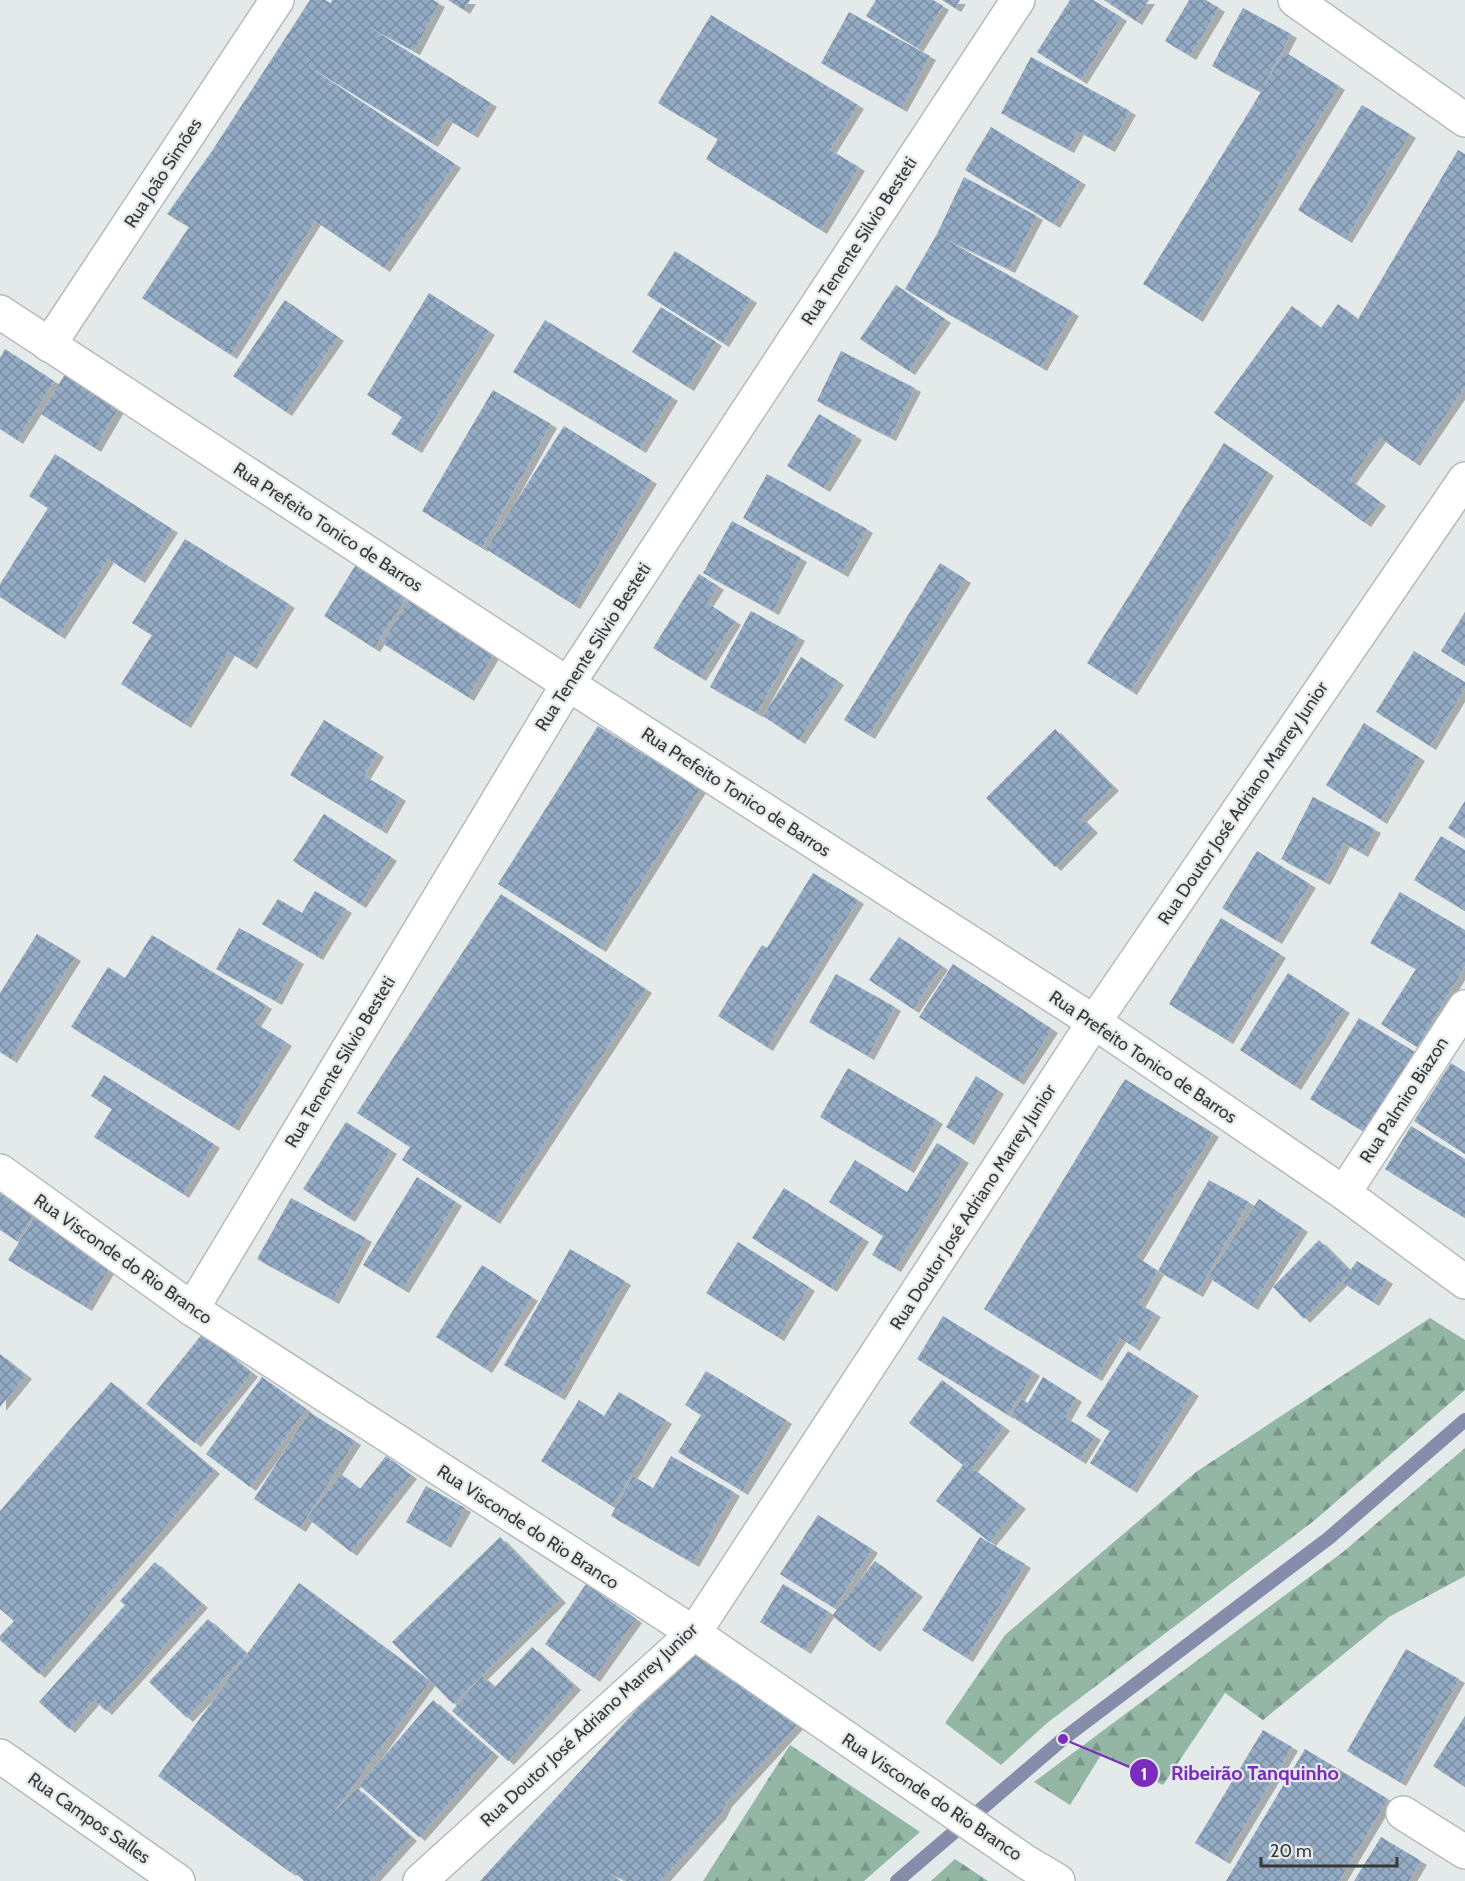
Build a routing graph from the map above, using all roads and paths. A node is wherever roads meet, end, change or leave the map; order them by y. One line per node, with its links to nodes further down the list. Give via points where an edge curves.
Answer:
1 (277, 0): 6 (street, Rua João Simões)
2 (1018, 0): 8 (street, Rua Tenente Silvio Besteti)
3 (1295, 0): 4 (street)
4 (1465, 120)
5 (0, 312): 6 (street, Rua Prefeito Tonico de Barros)
6 (49, 345): 8 (street, Rua Prefeito Tonico de Barros)
7 (1465, 479): 10 (street, Rua Doutor José Adriano Marrey Junior)
8 (568, 684): 10 (street, Rua Prefeito Tonico de Barros); 14 (street, Rua Tenente Silvio Besteti)
9 (1465, 1007): 12 (street, Rua Palmiro Biazon)
10 (1094, 1022): 12 (street, Rua Prefeito Tonico de Barros); 15 (street, Rua Doutor José Adriano Marrey Junior)
11 (0, 1171): 14 (street, Rua Visconde do Rio Branco)
12 (1344, 1193): 13 (street, Rua Prefeito Tonico de Barros)
13 (1465, 1282)
14 (192, 1309): 15 (street, Rua Visconde do Rio Branco)
15 (693, 1633): 20 (street, Rua Doutor José Adriano Marrey Junior); 21 (street, Rua Visconde do Rio Branco)
16 (0, 1756): 19 (street, Rua Campos Salles)
17 (1403, 1813): 18 (street)
18 (1465, 1852)
19 (178, 1881)
20 (420, 1881)
21 (1058, 1881)

